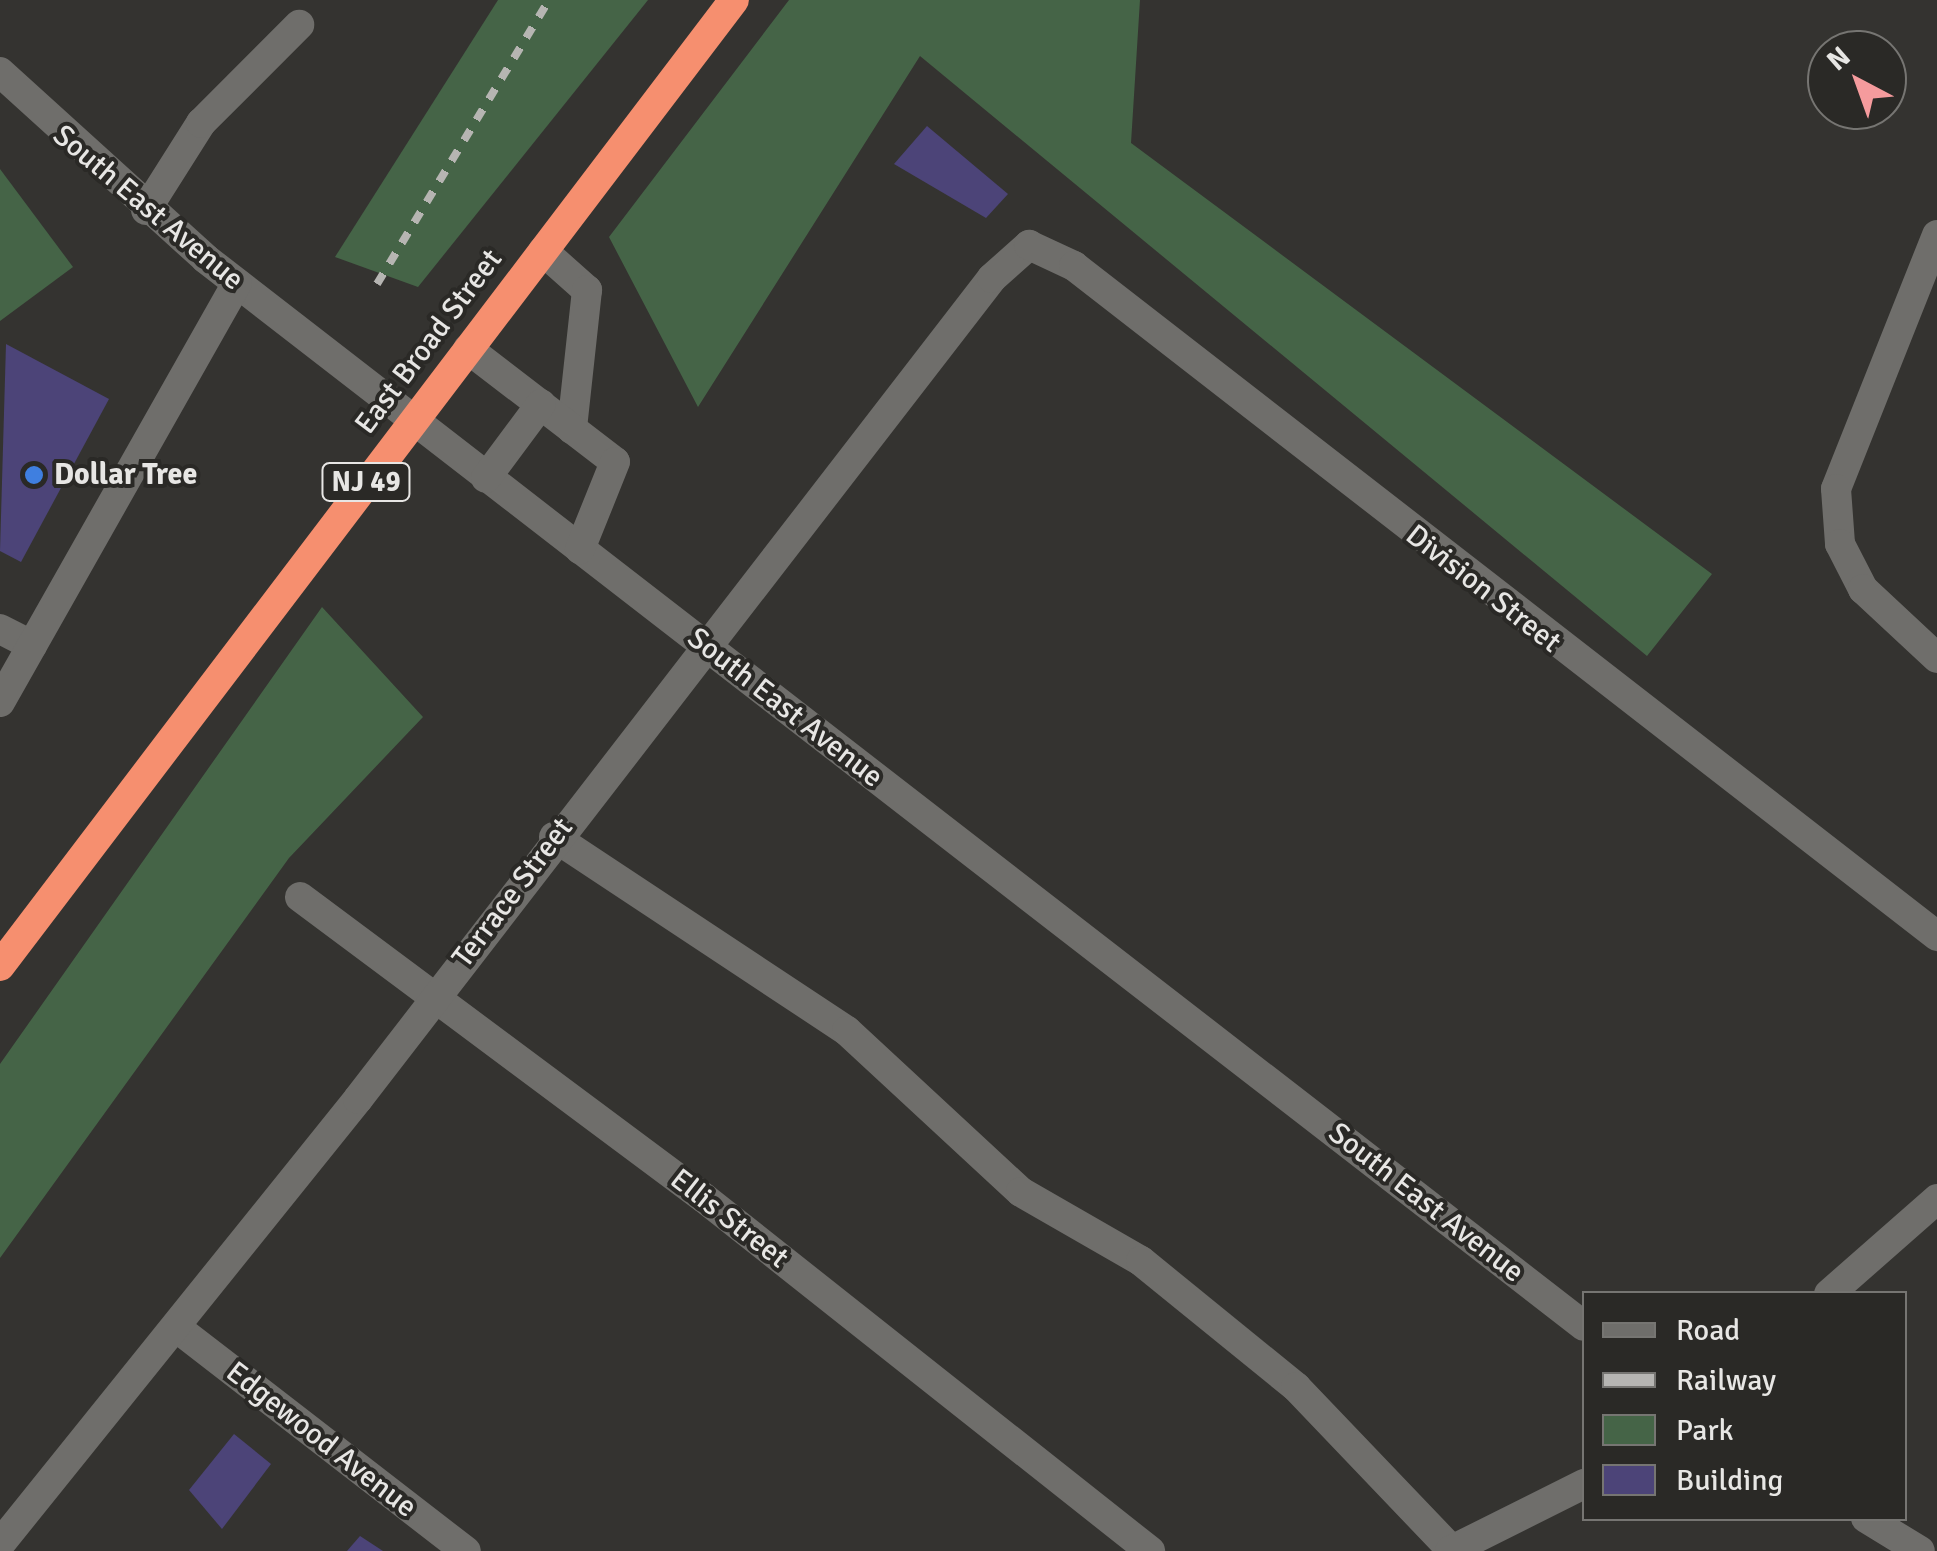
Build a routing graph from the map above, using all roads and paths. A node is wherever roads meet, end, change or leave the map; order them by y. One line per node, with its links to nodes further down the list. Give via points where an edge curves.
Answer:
1 (734, 0): 7 (highway, East Broad Street / NJ 49)
2 (299, 24): 4 (street, via 201,123)
3 (0, 72): 4 (street, South East Avenue)
4 (146, 210): 8 (street, South East Avenue)
5 (1937, 235): 18 (street, via 1836,489 1840,544 1864,589)
6 (1030, 245): 16 (street, Terrace Street, via 992,278); 22 (street, Division Street, via 1074,266)
7 (543, 250): 9 (highway, East Broad Street / NJ 49); 12 (street, via 587,290)
8 (237, 284): 11 (street, South East Avenue); 17 (street)
9 (468, 348): 10 (street); 11 (highway, East Broad Street / NJ 49)
10 (541, 404): 12 (street); 13 (street)
11 (412, 421): 13 (street, South East Avenue); 23 (highway, East Broad Street / NJ 49)
12 (572, 429): 14 (street, via 615,462)
13 (486, 478): 14 (street, South East Avenue)
14 (580, 550): 16 (street, South East Avenue)
15 (0, 629): 17 (street)
16 (704, 645): 20 (street, Terrace Street); 27 (street, South East Avenue)
17 (32, 646): 19 (street)
18 (1937, 658)
19 (0, 702)
20 (554, 838): 24 (street, Terrace Street); 32 (street, via 847,1031 1021,1192 1141,1261 1296,1386)
21 (300, 897): 24 (street, Ellis Street)
22 (1937, 936)
23 (0, 966)
24 (434, 998): 28 (street, Terrace Street); 34 (street, Ellis Street)
25 (1937, 1200): 26 (street)
26 (1831, 1291)
27 (1582, 1324)
28 (176, 1328): 31 (street, Terrace Street); 33 (street, Edgewood Avenue)
29 (1582, 1485): 32 (street)
30 (1871, 1521): 35 (street)
31 (0, 1544)
32 (1461, 1548)
33 (466, 1551)
34 (1150, 1551)
35 (1920, 1551)

